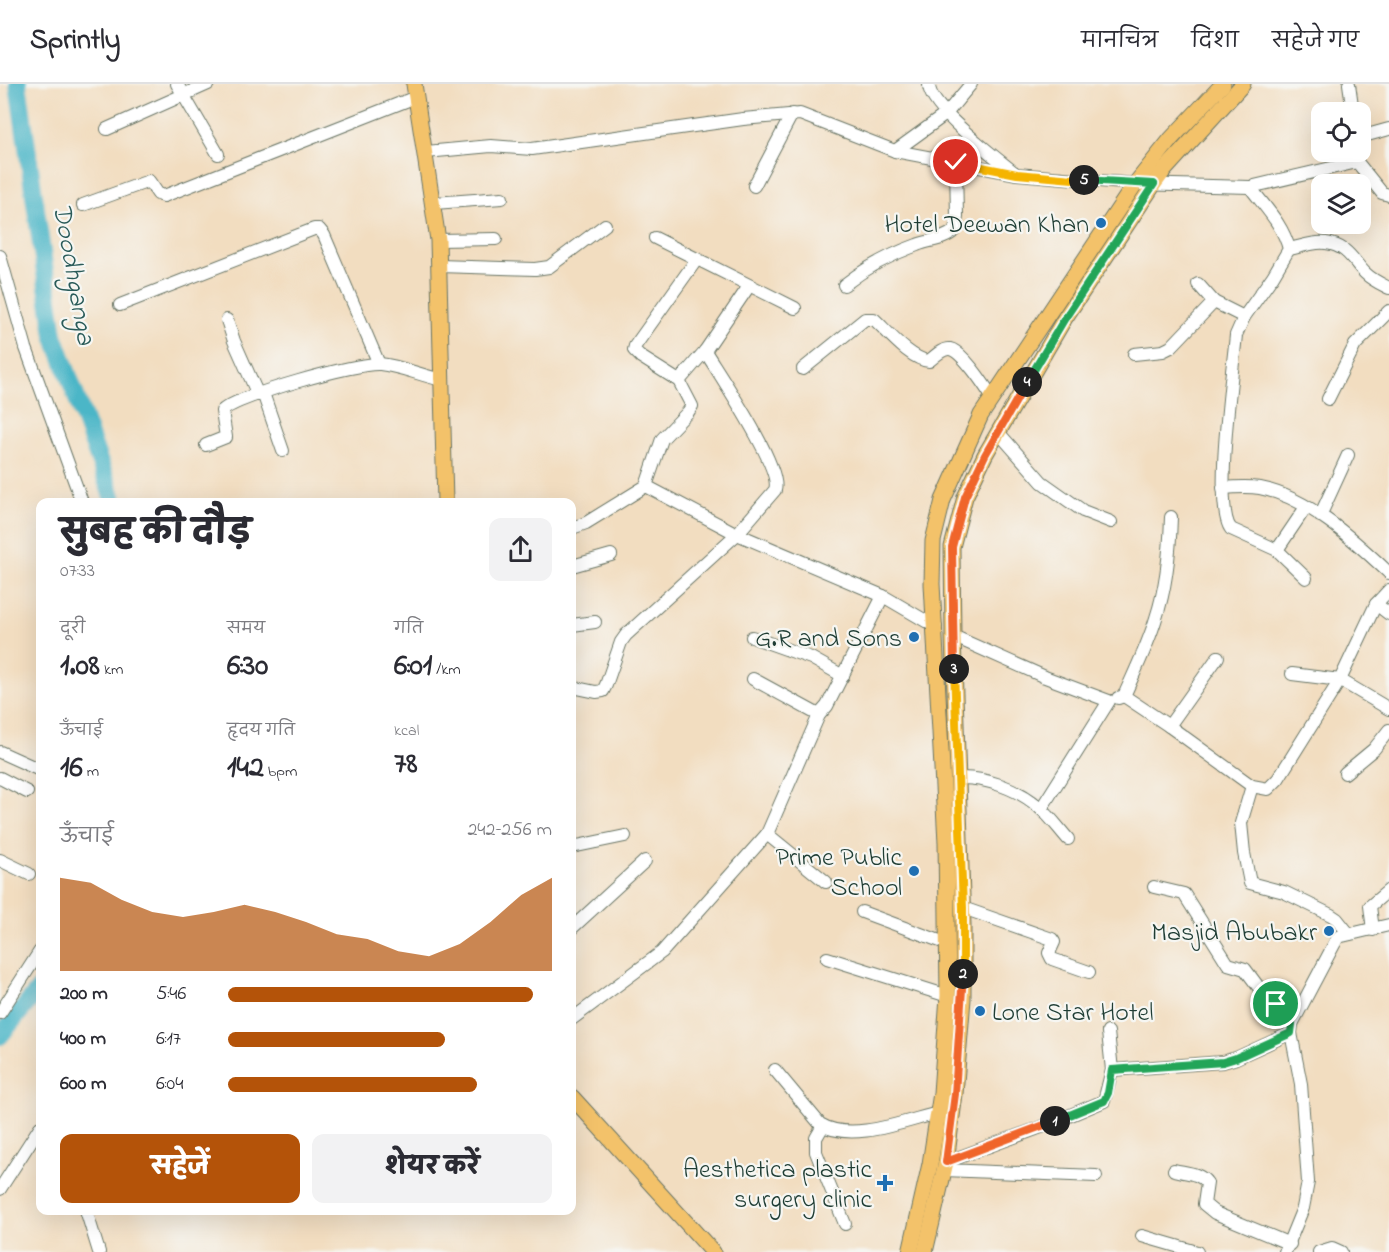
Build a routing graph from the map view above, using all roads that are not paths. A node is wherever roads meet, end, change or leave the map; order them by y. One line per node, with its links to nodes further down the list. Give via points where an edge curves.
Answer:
1 (208, 84): 7 (street)
2 (929, 84): 11 (street, via 931,96)
3 (971, 84): 11 (street)
4 (1243, 84): 23 (main road)
5 (1349, 84): 9 (street)
6 (1220, 85): 22 (main road)
7 (180, 89): 12 (street); 17 (street)
8 (415, 90): 16 (main road); 29 (street, via 164,196 149,182)
9 (1352, 102)
10 (792, 114): 15 (street, via 814,118); 16 (street, via 532,149 491,146); 24 (street)
11 (946, 114): 15 (street); 21 (street)
12 (107, 129)
13 (1389, 129): 14 (street)
14 (1371, 134)
15 (895, 151): 18 (street)
16 (426, 152): 28 (main road)
17 (218, 154)
18 (956, 162): 21 (street); 39 (street, via 956,230 867,266)
19 (1339, 162): 25 (street)
20 (1360, 162): 26 (street, via 1382,193)
21 (1017, 174): 22 (street)
22 (1135, 184): 23 (street); 55 (main road)
23 (1154, 184): 25 (street); 57 (main road, via 1065,318)
24 (754, 186)
25 (1250, 187): 34 (street, via 1280,226)
26 (1389, 195)
27 (502, 198): 28 (street)
28 (434, 203): 33 (main road)
29 (83, 205)
30 (605, 225): 37 (street, via 549,267)
31 (655, 238): 36 (street)
32 (495, 239): 33 (street)
33 (438, 240): 37 (main road)
34 (1289, 249): 41 (street, via 1318,243 1335,246 1354,258 1369,277); 46 (street)
35 (0, 256): 63 (street, via 26,348)
36 (697, 259): 40 (street); 53 (street, via 634,346 641,357)
37 (439, 266): 52 (main road)
38 (1198, 284): 42 (street)
39 (844, 285)
40 (749, 286): 44 (street); 48 (street)
41 (1389, 288)
42 (1214, 302): 46 (street); 49 (street, via 1171,347)
43 (120, 305): 50 (street, via 319,229)
44 (795, 308)
45 (1389, 311): 56 (street, via 1355,345)
46 (1244, 317): 62 (street, via 1236,335)
47 (226, 320): 54 (street)
48 (705, 351): 53 (street); 70 (street, via 739,404 777,485)
49 (1134, 354)
50 (379, 364): 52 (street); 54 (street, via 348,368)
51 (802, 369): 55 (street, via 870,318 920,359 930,361 948,349 958,352)
52 (443, 380): 64 (main road)
53 (679, 381): 61 (street, via 692,406 662,440)
54 (260, 394): 58 (street, via 225,408 222,411 226,437); 59 (street)
55 (992, 397): 82 (main road, via 943,500 933,541)
56 (1328, 399)
57 (998, 432): 68 (street, via 1042,482 1083,511); 83 (main road, via 965,497 952,547)
58 (206, 446)
59 (283, 451)
60 (1348, 455): 66 (street)
61 (646, 486): 69 (street); 70 (street)
62 (1223, 488): 65 (street, via 1266,490); 71 (street, via 1231,529)
63 (81, 498)
64 (445, 498)
65 (1306, 507): 66 (street); 71 (street)
66 (1320, 516): 74 (street)
67 (1171, 517): 91 (street, via 1170,555 1162,598)
68 (1111, 522)
69 (576, 527)
70 (737, 534): 77 (street); 90 (street, via 626,635 603,691)
71 (1277, 550): 75 (street)
72 (611, 555): 73 (street)
73 (576, 565)
74 (1389, 573)
75 (1306, 578)
76 (1389, 590): 78 (street)
77 (883, 596): 82 (street); 87 (street)
78 (1376, 604): 79 (street); 89 (street)
79 (1389, 614)
80 (595, 622): 81 (street)
81 (576, 624)
82 (936, 627): 121 (main road)
83 (952, 636): 92 (street); 101 (main road)
84 (753, 637): 87 (street, via 811,658)
85 (1218, 657): 95 (street)
86 (1292, 674): 89 (street)
87 (843, 676): 94 (street)
88 (753, 679): 94 (street)
89 (1340, 680): 93 (street); 102 (street, via 1278,779 1268,789)
90 (576, 688)
91 (1124, 696): 92 (street); 95 (street)
92 (1109, 701): 104 (street)
93 (1389, 709)
94 (819, 715): 105 (street)
95 (1169, 726): 102 (street)
96 (1389, 730): 99 (street, via 1374,749)
97 (0, 752): 98 (street)
98 (36, 768)
99 (1345, 772)
100 (0, 778): 103 (street)
101 (958, 778): 104 (street, via 990,782); 115 (main road)
102 (1252, 786): 120 (street, via 1241,824 1250,883 1284,892 1331,915)
103 (27, 792)
104 (1041, 808): 107 (street)
105 (767, 834): 112 (street); 128 (street, via 662,952)
106 (625, 836): 108 (street)
107 (1068, 839)
108 (576, 846)
109 (0, 860): 111 (street)
110 (645, 861): 117 (street)
111 (29, 874)
112 (826, 882)
113 (1154, 887): 129 (street, via 1184,894 1228,964 1245,969)
114 (1389, 890): 119 (street, via 1370,906)
115 (963, 908): 124 (street, via 1052,939 1052,959); 137 (main road, via 963,999)
116 (862, 912): 121 (street)
117 (576, 924)
118 (1389, 925): 119 (street)
119 (1373, 930): 120 (street)
120 (1349, 934): 129 (street, via 1335,940)
121 (948, 944): 125 (main road)
122 (36, 956): 126 (street)
123 (827, 958): 125 (street)
124 (1089, 972)
125 (948, 996): 134 (main road)
126 (4, 998): 127 (street)
127 (0, 1012)
128 (576, 1016)
129 (1292, 1028): 132 (street, via 1223,1062); 144 (street, via 1301,1084 1308,1182)
130 (1108, 1032): 132 (street)
131 (775, 1070): 135 (street)
132 (1112, 1070): 137 (street, via 1102,1103)
133 (576, 1101): 146 (main road)
134 (938, 1113): 135 (street, via 873,1130 843,1131); 147 (main road)
135 (824, 1126): 142 (street, via 816,1137 816,1152)
136 (36, 1133): 140 (street)
137 (945, 1166): 139 (street); 148 (main road)
138 (1174, 1170): 144 (street, via 1204,1179 1204,1204 1215,1213)
139 (1096, 1176)
140 (0, 1189)
141 (88, 1215): 145 (street)
142 (845, 1224)
143 (1142, 1236): 149 (street)
144 (1287, 1248)
145 (99, 1252)
146 (712, 1252)
147 (910, 1252)
148 (925, 1252)
149 (1197, 1252)
150 (1319, 1252): 151 (street, via 1332,1248)
151 (1341, 1252)

